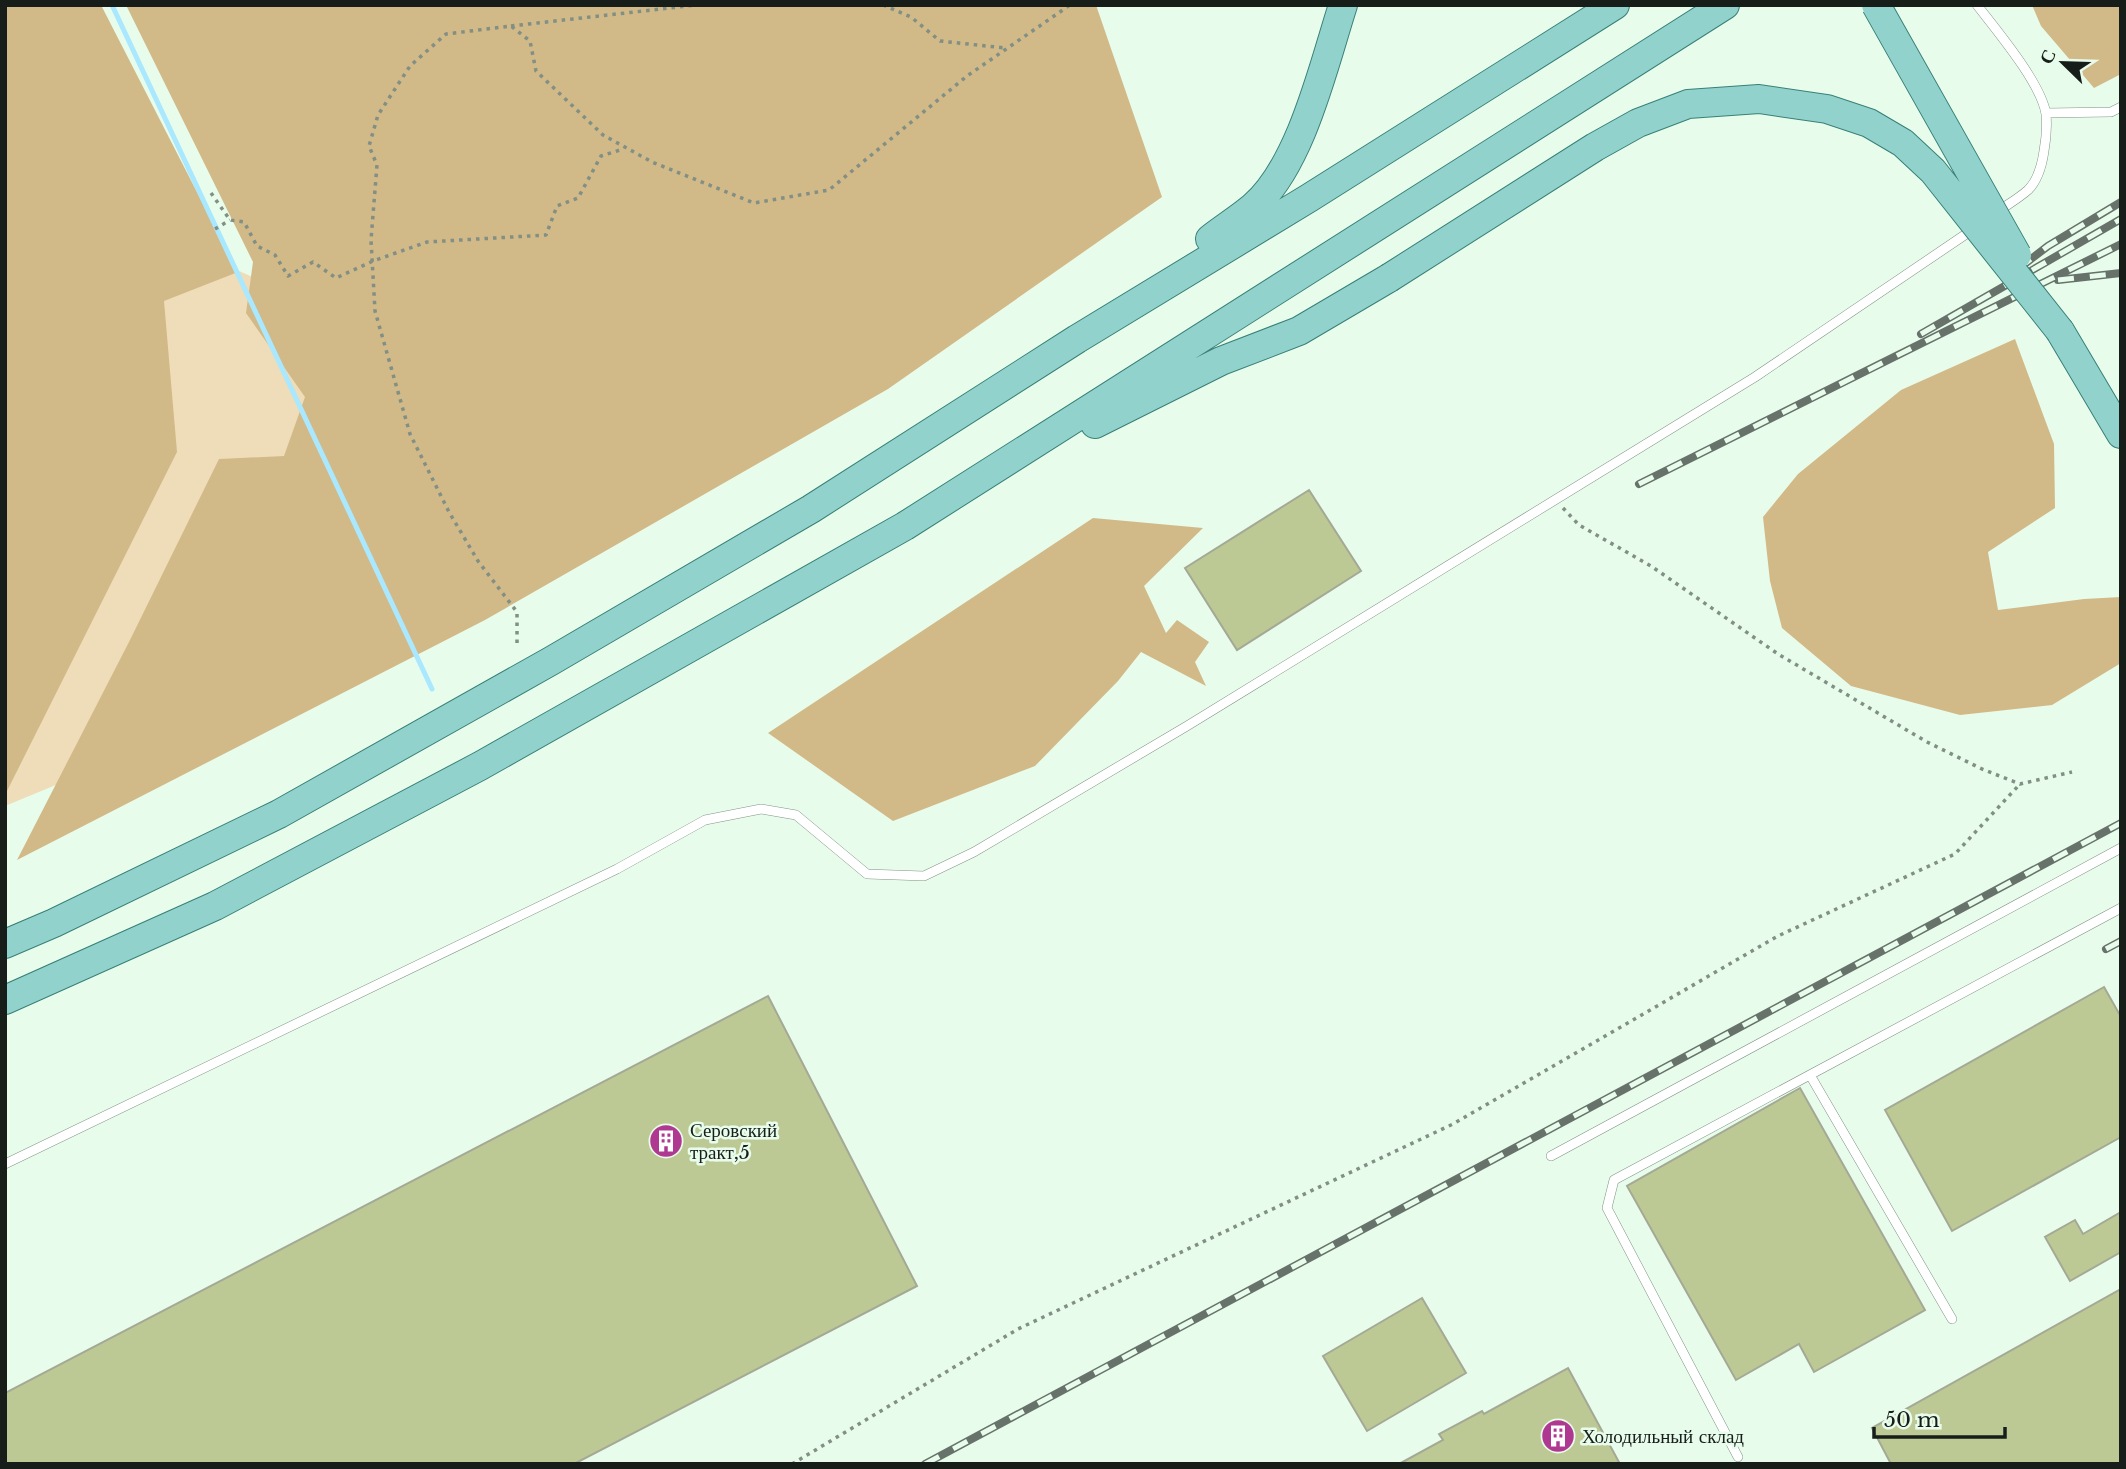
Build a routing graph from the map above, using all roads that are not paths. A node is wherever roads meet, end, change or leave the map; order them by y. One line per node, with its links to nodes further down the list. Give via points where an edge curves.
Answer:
1 (1343, 5): 9 (main road, via 1313,104 1278,179 1255,206)
2 (1615, 5): 9 (main road)
3 (1725, 5): 11 (main road)
4 (1876, 5): 8 (main road, bridge)
5 (1978, 5): 7 (lane, via 2039,94)
6 (2121, 107): 7 (lane, via 2111,112)
7 (2046, 113): 18 (lane, via 2042,163 2029,189 1755,377 974,852 924,876 867,874 796,815 761,809 705,820 617,869)
8 (2060, 331): 10 (main road); 11 (main road, bridge, via 1933,171 1903,143 1869,123 1827,109 1759,99 1688,104 1595,148 1299,331 1221,360)
9 (1077, 339): 14 (main road, via 811,509 551,661 279,814)
10 (2121, 434)
11 (905, 526): 15 (main road, via 468,772 215,906)
12 (2121, 848): 17 (lane)
13 (2121, 908): 16 (lane)
14 (5, 944)
15 (5, 1000)
16 (1810, 1074): 19 (lane); 20 (lane, via 1614,1180 1607,1208)
17 (1551, 1156)
18 (5, 1164)
19 (1952, 1319)
20 (1738, 1457)

